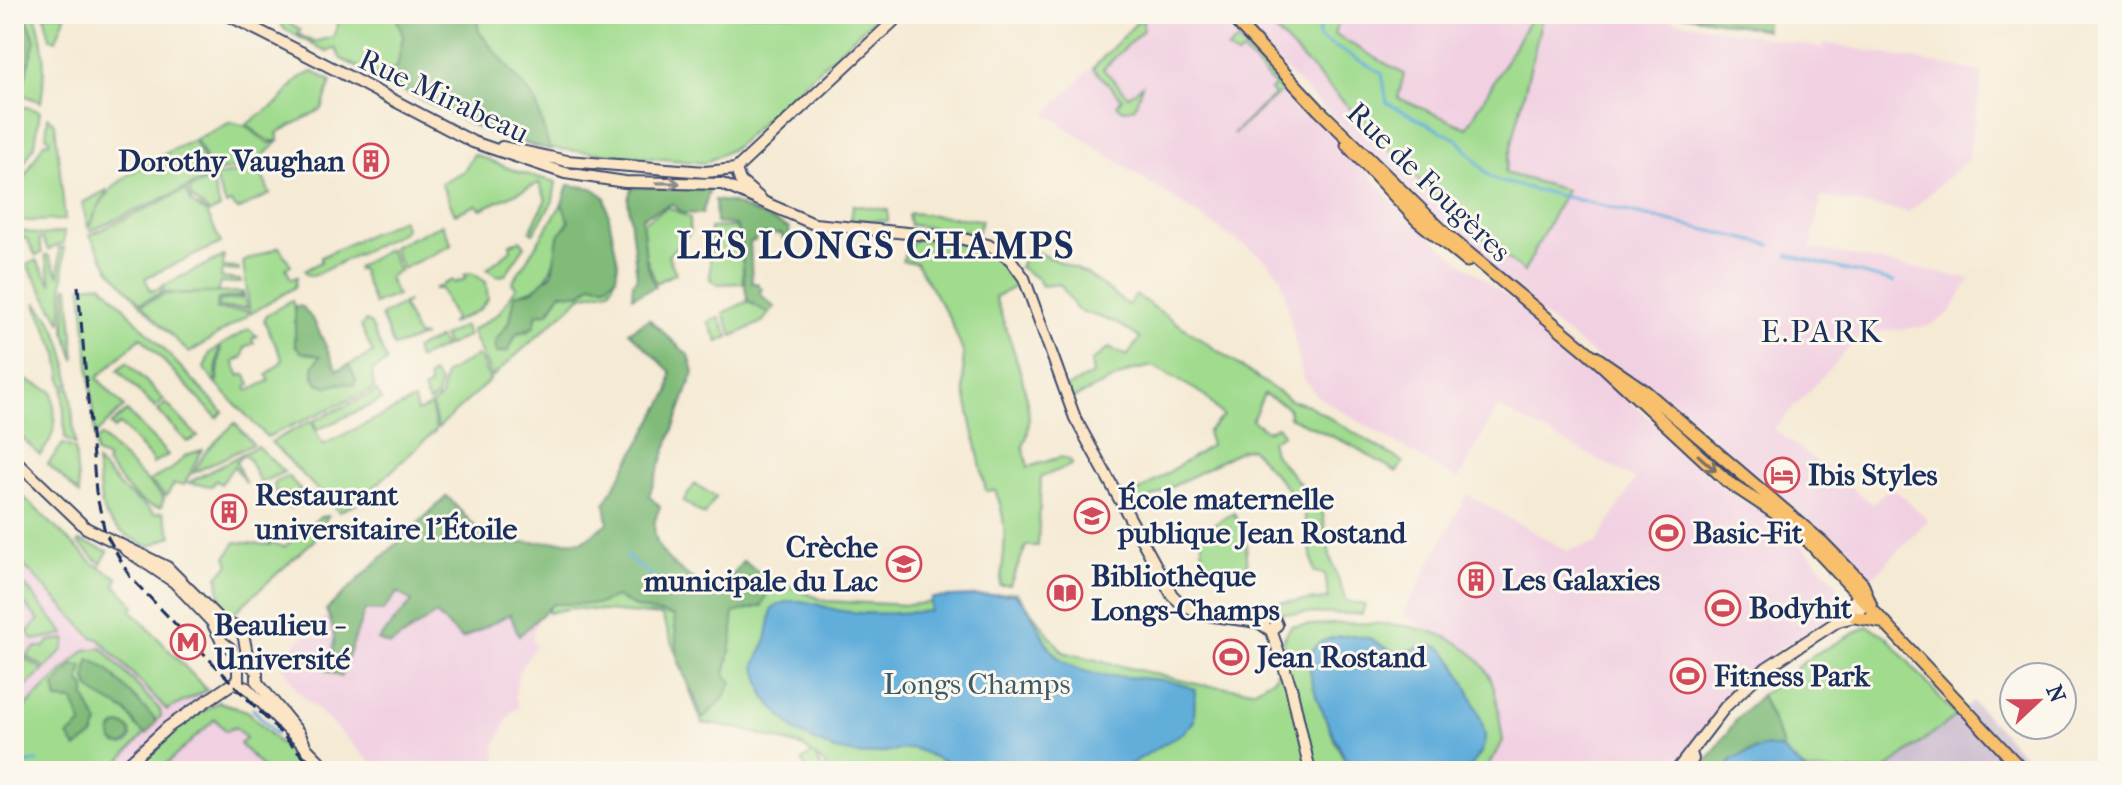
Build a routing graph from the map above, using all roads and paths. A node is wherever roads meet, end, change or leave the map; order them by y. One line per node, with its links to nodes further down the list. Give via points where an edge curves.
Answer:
1 (226, 14): 4 (street, Rue Mirabeau)
2 (901, 14): 6 (street)
3 (1228, 14): 13 (main road, Rue de Fougères, via 1417,220 1645,391 1804,526)
4 (336, 70): 5 (street, Rue Mirabeau, via 485,141); 8 (street, Rue Mirabeau, via 473,142)
5 (567, 161): 7 (street, Rue Mirabeau); 8 (street)
6 (736, 169): 7 (street, Rue Mirabeau); 9 (street)
7 (722, 171): 10 (street)
8 (565, 173): 10 (street, Rue Mirabeau, one-way to 10, via 625,182)
9 (740, 181): 10 (street); 11 (street)
10 (726, 186): 11 (street)
11 (766, 204): 26 (street, via 826,226 976,241 1010,259 1028,286 1063,393 1089,449 1172,595 1191,611 1267,627 1291,687)
12 (14, 459): 17 (street, via 86,528 173,571)
13 (1865, 598): 14 (street); 15 (street); 16 (main road)
14 (1855, 617): 15 (street); 16 (main road)
15 (1838, 621): 23 (street, via 1750,682)
16 (1886, 623): 29 (main road)
17 (225, 630): 18 (street, via 222,642); 18 (street, via 241,629)
18 (236, 646): 19 (street); 20 (street)
19 (250, 666): 20 (street); 21 (street, via 257,672)
20 (240, 681): 21 (street); 22 (street); 24 (street, via 168,727)
21 (257, 682): 22 (street)
22 (308, 751): 25 (street)
23 (1691, 753): 27 (street); 28 (street)
24 (120, 771)
25 (329, 771)
26 (1310, 771)
27 (1676, 771)
28 (1685, 771)
29 (2023, 771)

